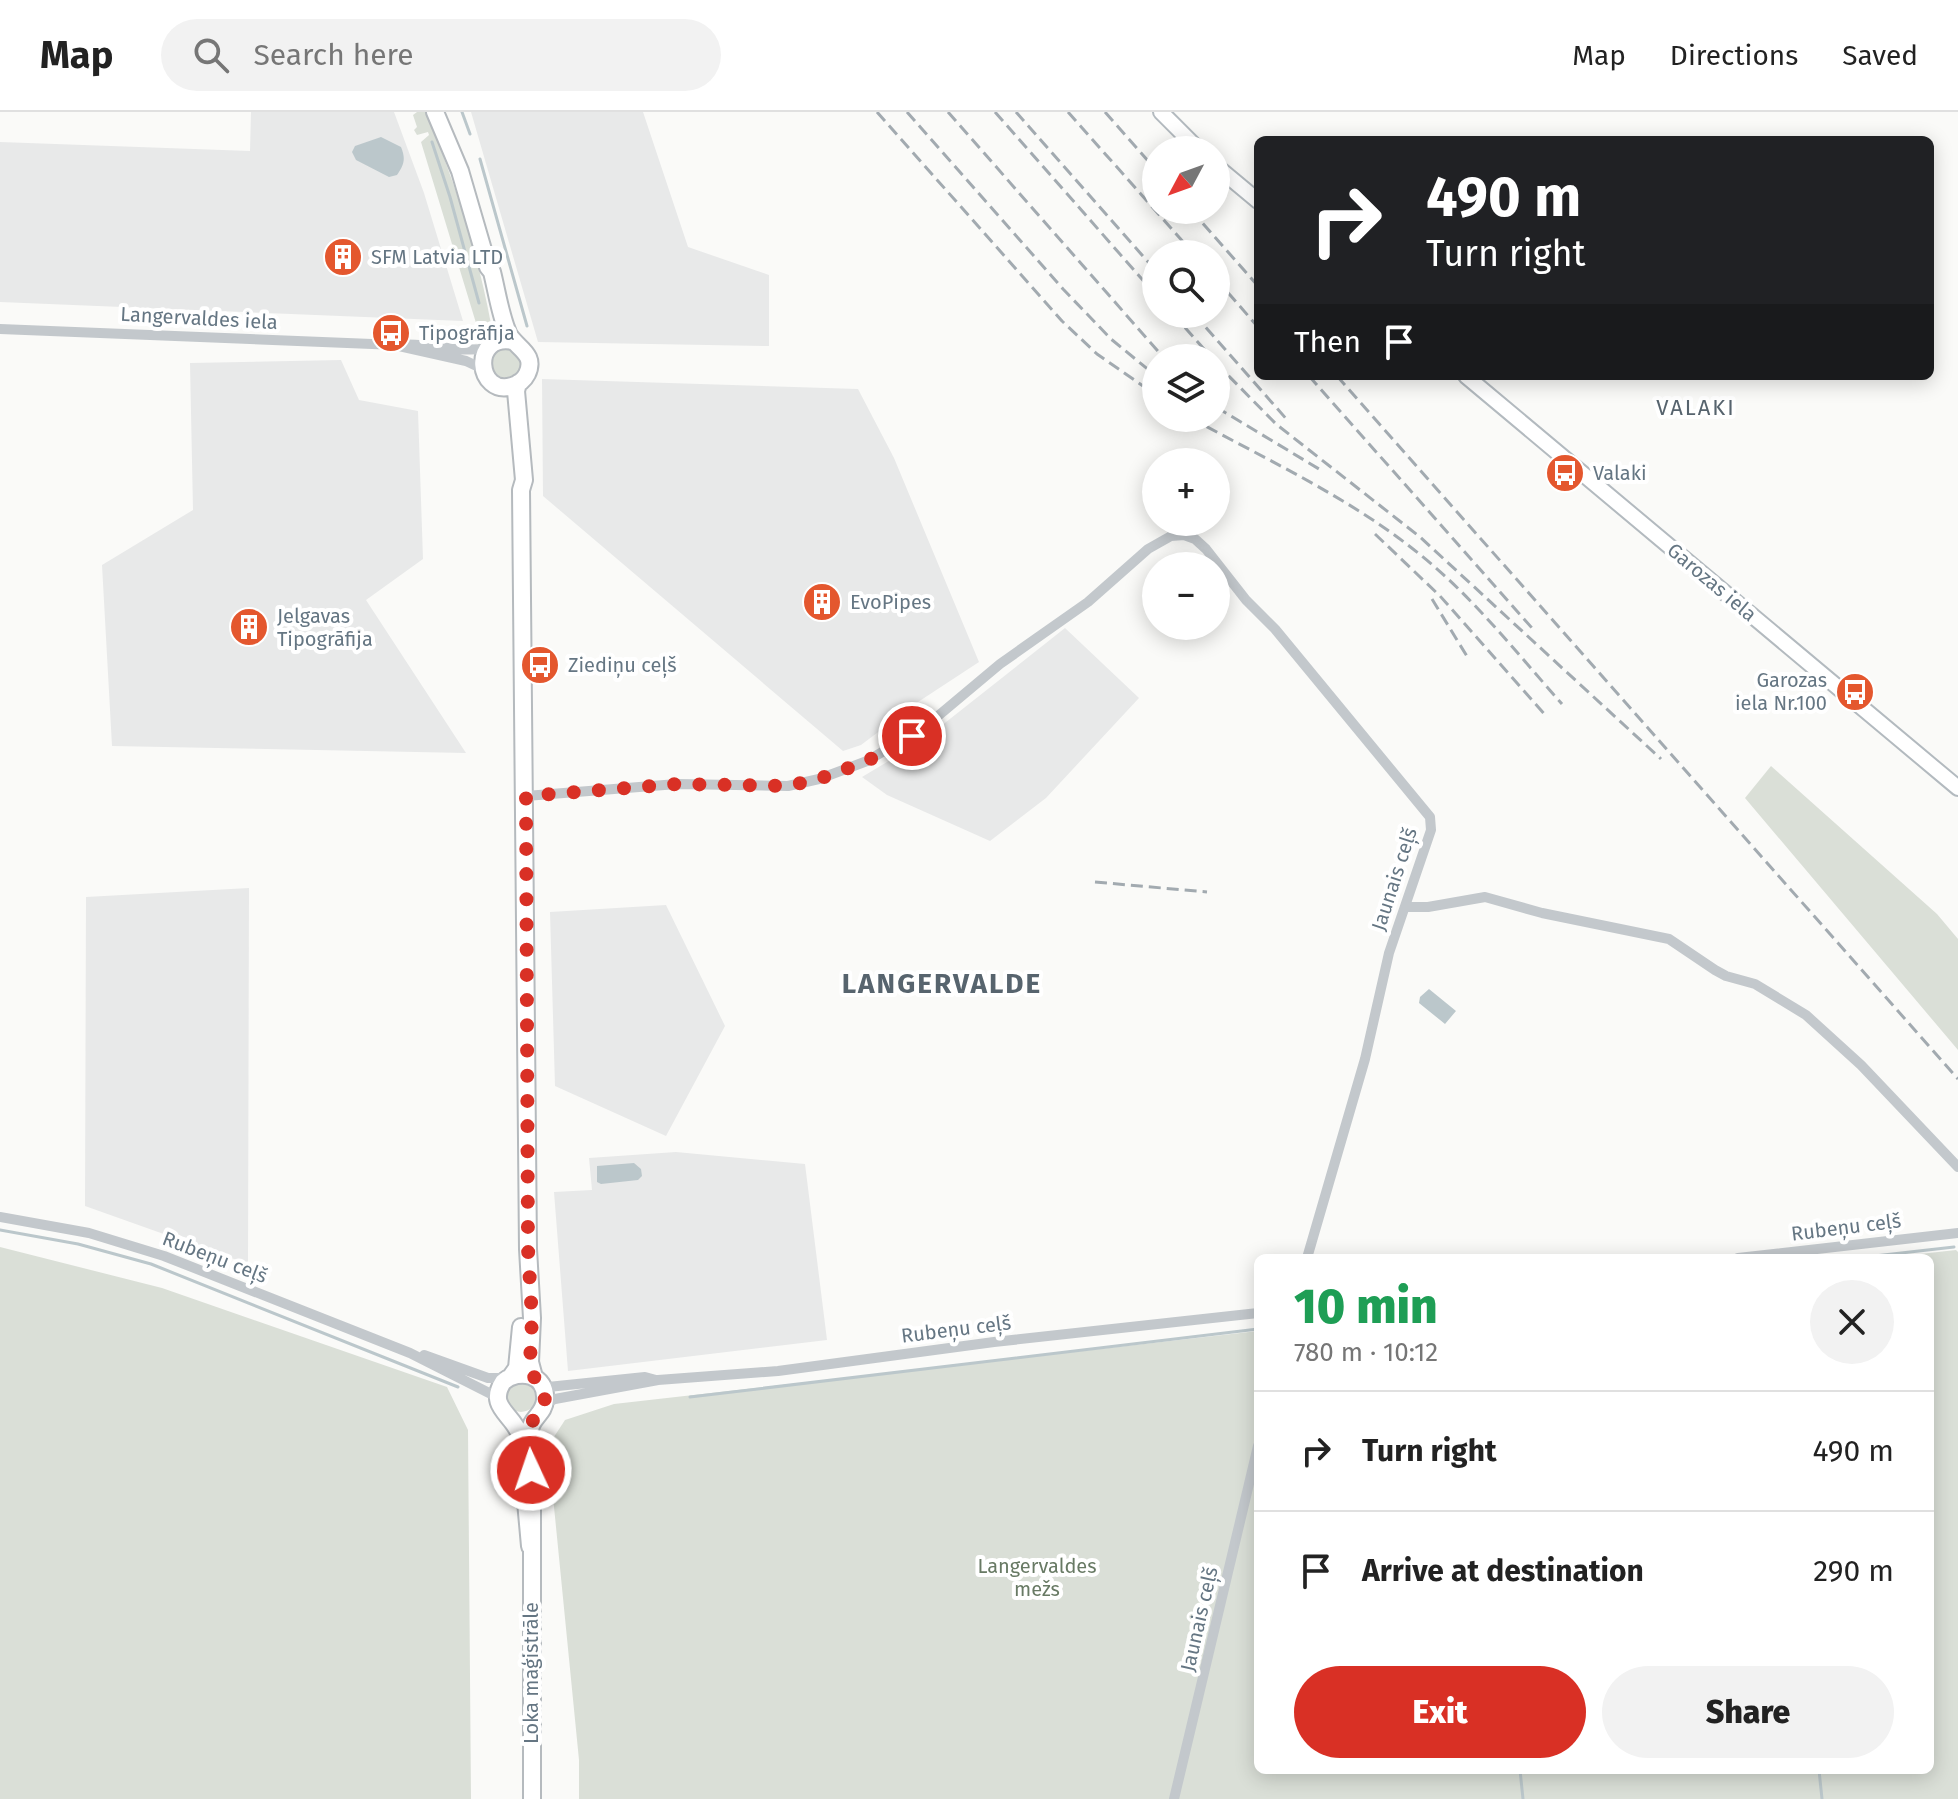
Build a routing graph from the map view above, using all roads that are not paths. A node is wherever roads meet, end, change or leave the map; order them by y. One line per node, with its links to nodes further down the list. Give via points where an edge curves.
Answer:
1 (435, 112): 6 (main road, via 460,171)
2 (1161, 112): 3 (main road)
3 (1185, 136)
4 (1230, 178): 5 (main road)
5 (1254, 198)
6 (488, 267): 8 (main road); 10 (main road, via 494,326)
7 (0, 329): 9 (street, Langervaldes iela)
8 (513, 341): 10 (main road); 13 (main road, via 525,350 529,364)
9 (397, 345): 10 (street, Langervaldes iela, via 469,351); 11 (street, Langervaldes iela)
10 (490, 346): 11 (main road)
11 (483, 369): 14 (main road)
12 (1471, 380): 16 (main road, Garozas iela)
13 (518, 383): 14 (main road); 15 (main road)
14 (500, 386): 15 (main road)
15 (521, 490): 17 (main road)
16 (1958, 788)
17 (526, 796): 18 (street, Jaunais ceļš, via 677,784 788,786 867,761 926,726 1000,664 1088,602 1148,549 1184,535 1206,549 1430,817 1431,830); 22 (main road)
18 (1405, 907): 19 (street, via 1485,897 1669,939 1715,970 1755,984 1806,1015); 23 (street, Jaunais ceļš)
19 (1958, 1167)
20 (0, 1217): 26 (street, Rubeņu ceļš, via 139,1247)
21 (1958, 1233): 24 (street, Rubeņu ceļš)
22 (528, 1249): 27 (main road, via 517,1368); 29 (main road, via 530,1362)
23 (1308, 1254)
24 (1773, 1254)
25 (1254, 1313): 28 (street, Rubeņu ceļš, via 778,1371)
26 (410, 1353): 27 (street, Rubeņu ceļš, via 488,1378); 30 (street, Rubeņu ceļš)
27 (510, 1376): 29 (main road, via 523,1373); 30 (main road, via 499,1386)
28 (658, 1380): 29 (street, Rubeņu ceļš); 31 (street, Rubeņu ceļš)
29 (538, 1381): 31 (main road)
30 (497, 1397): 33 (main road, Loka maģistrāle, via 499,1409)
31 (544, 1404): 32 (main road)
32 (533, 1418): 33 (main road); 35 (main road, Loka maģistrāle)
33 (512, 1420): 35 (main road, Loka maģistrāle, via 520,1435)
34 (1254, 1463): 37 (street, Jaunais ceļš)
35 (530, 1546): 36 (main road, Loka maģistrāle)
36 (532, 1799)
37 (1174, 1799)

